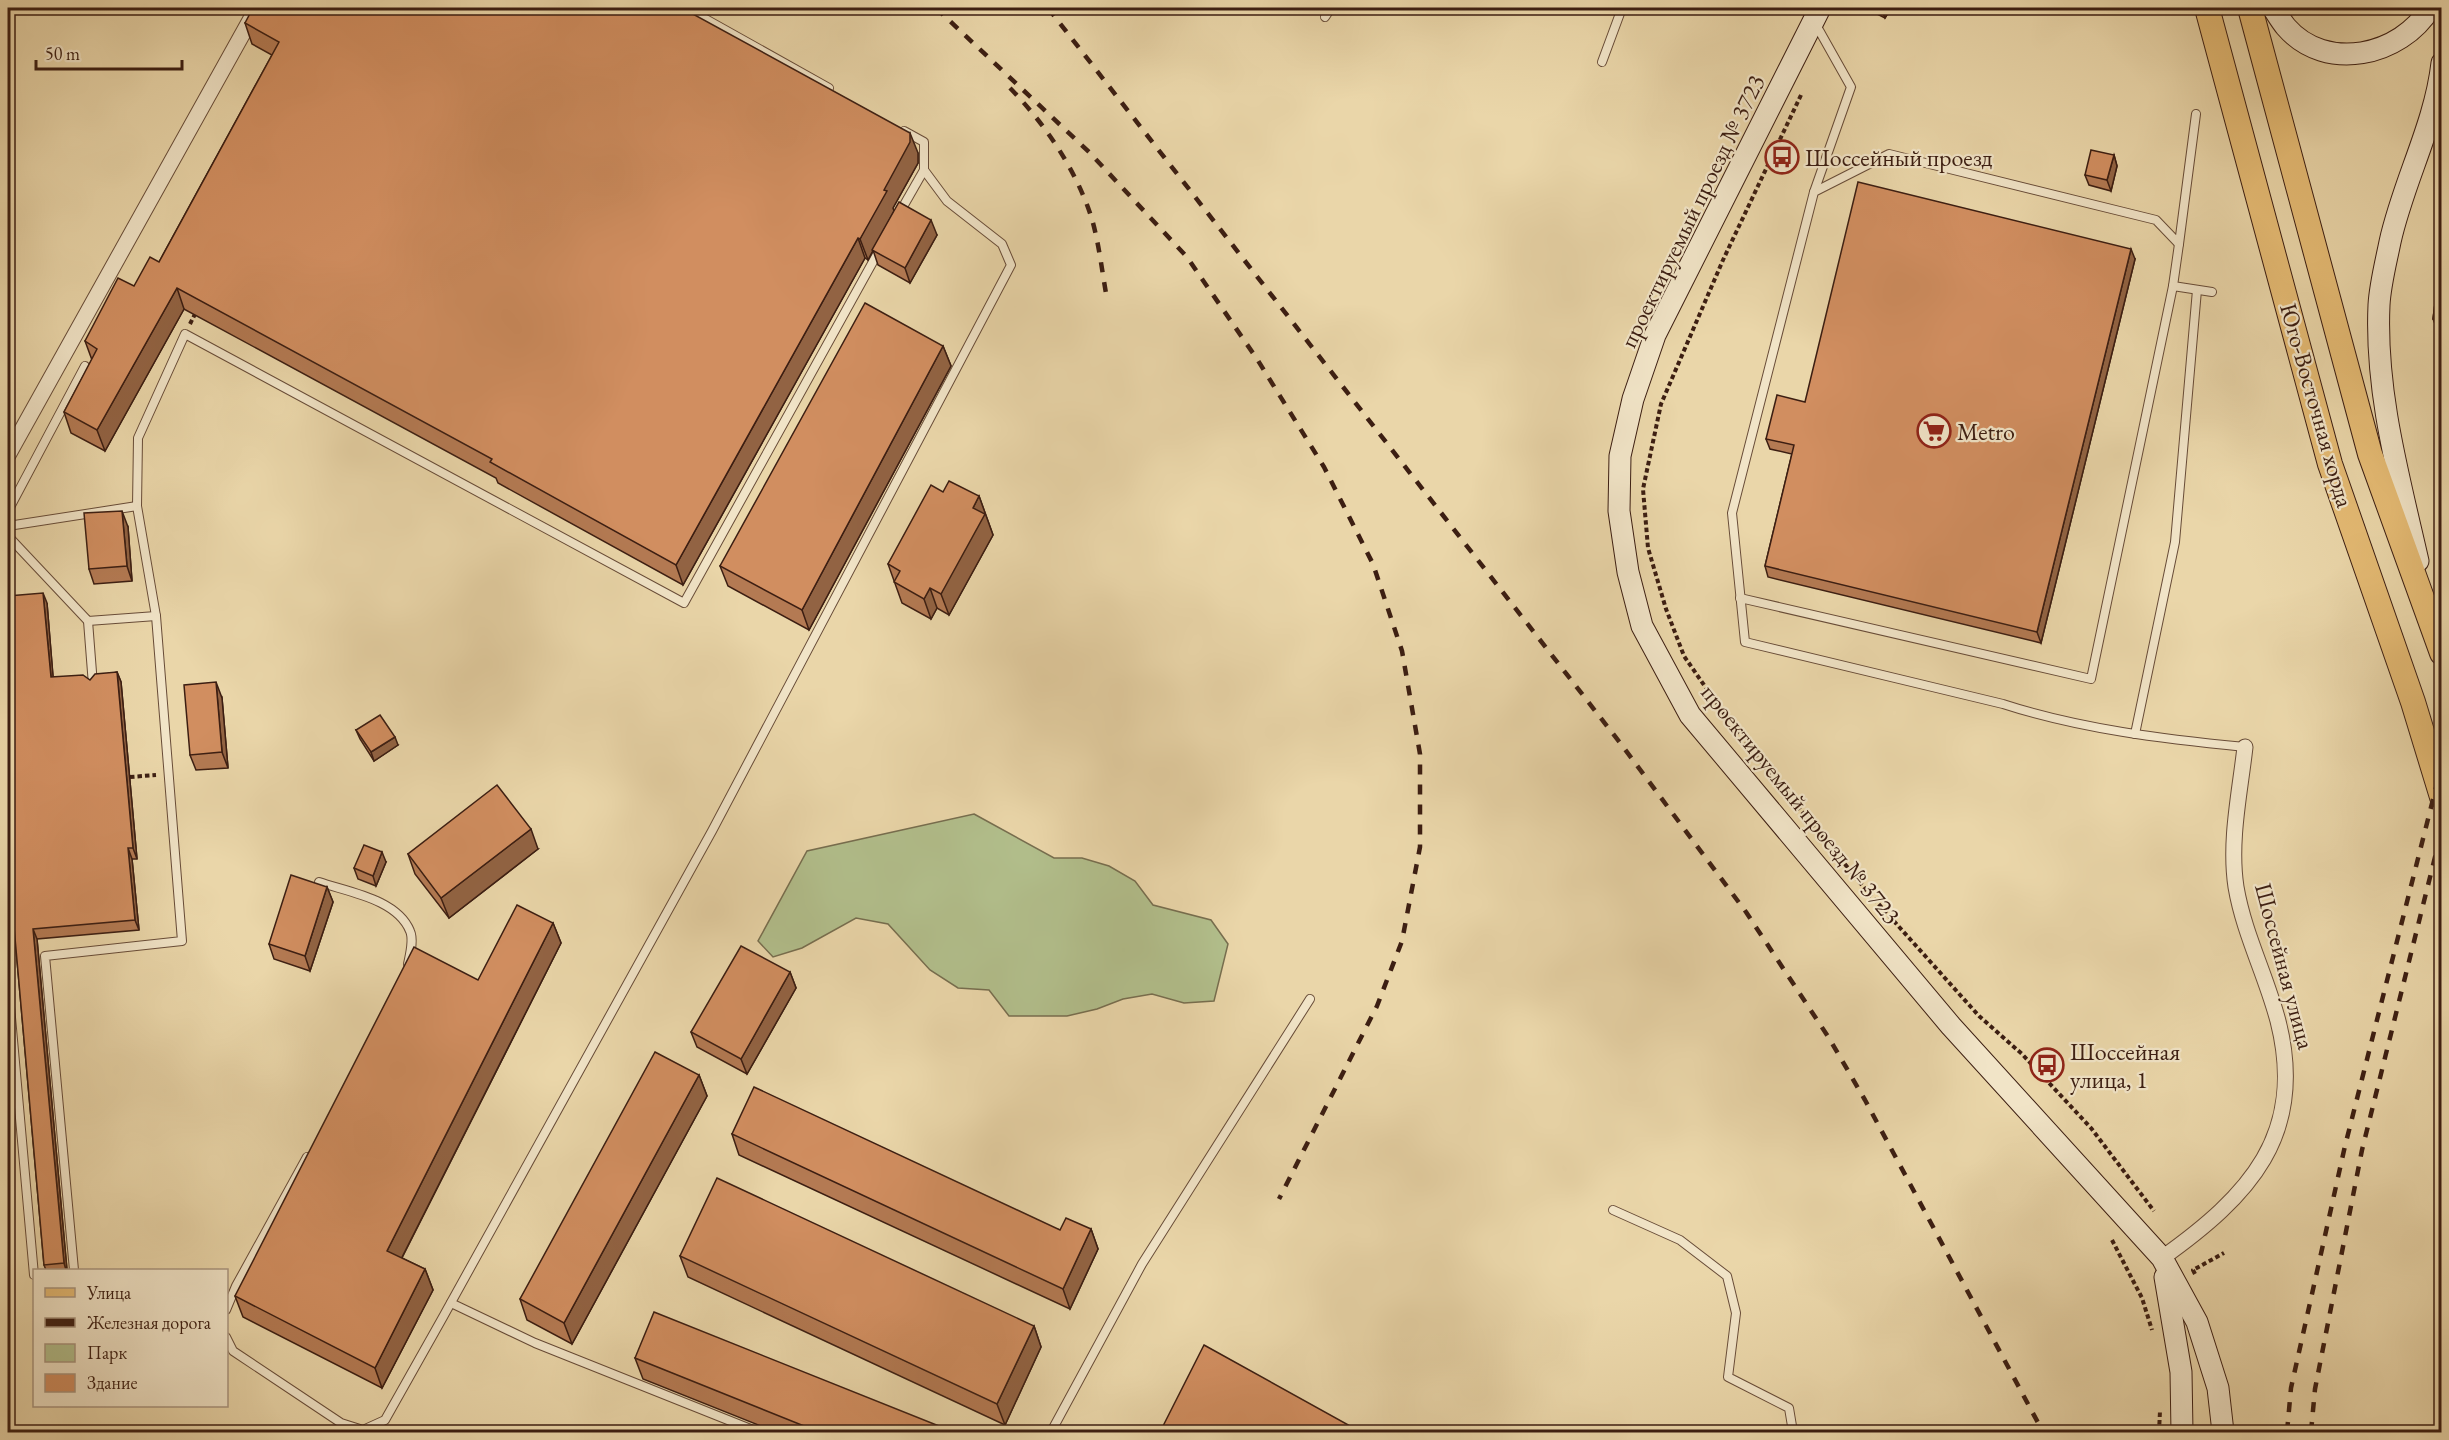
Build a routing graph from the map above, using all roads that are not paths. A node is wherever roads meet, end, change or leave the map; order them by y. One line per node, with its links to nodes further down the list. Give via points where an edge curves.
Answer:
1 (257, 8): 25 (street)
2 (686, 8): 13 (lane)
3 (1331, 8): 10 (lane)
4 (1622, 8): 11 (lane)
5 (2207, 8): 38 (main road, Юго-Восточная хорда, via 2330,464)
6 (2250, 8): 32 (main road, Юго-Восточная хорда, via 2370,454)
7 (2273, 8): 8 (main road, via 2286,27 2312,46 2358,54 2403,38)
8 (2430, 8)
9 (1817, 14): 17 (lane, via 1851,87); 45 (main road, проектируемый проезд № 3723, via 1655,335 1633,399 1620,456 1619,511 1628,572 1642,626 1690,715 1951,1026)
10 (1325, 17)
11 (1602, 62)
12 (2442, 63): 32 (main road, via 2426,134 2391,240 2379,303 2380,371)
13 (841, 95)
14 (2196, 114): 20 (lane)
15 (893, 124): 16 (lane, via 924,142)
16 (924, 170): 18 (lane); 48 (lane, via 947,201 1002,244 1011,265 712,831)
17 (1814, 192): 20 (lane, via 1889,154 2156,220); 30 (lane, via 1732,513)
18 (895, 221)
19 (884, 242): 26 (lane, via 684,603 185,334 138,438)
20 (2178, 244): 21 (lane)
21 (2173, 286): 22 (lane); 30 (lane, via 2091,679)
22 (2197, 290): 23 (lane); 36 (lane, via 2175,542)
23 (2212, 291)
24 (86, 366): 27 (lane)
25 (8, 455)
26 (136, 506): 28 (lane); 31 (lane)
27 (8, 511)
28 (8, 526)
29 (8, 536): 33 (lane)
30 (1740, 598): 36 (lane, via 1745,642 2033,714)
31 (156, 616): 33 (lane); 47 (lane, via 182,941 45,956)
32 (2430, 617): 34 (main road, Юго-Восточная хорда)
33 (88, 621): 35 (lane)
34 (2442, 653)
35 (93, 685)
36 (2135, 734): 37 (lane)
37 (2244, 747): 45 (street, Шоссейная улица, via 2233,852 2236,885 2245,929 2278,1021 2287,1079 2278,1130 2252,1180 2208,1226)
38 (2442, 797)
39 (319, 882): 40 (lane, via 382,904 401,917 411,932)
40 (406, 975)
41 (8, 984): 46 (lane)
42 (1310, 999): 52 (lane, via 1142,1264)
43 (311, 1150): 49 (lane)
44 (1613, 1210): 53 (lane, via 1680,1240 1727,1276 1736,1313 1728,1377 1789,1408)
45 (2163, 1258): 54 (main road, via 2181,1372); 55 (main road, via 2197,1322 2218,1388)
46 (33, 1269)
47 (74, 1269)
48 (451, 1303): 50 (lane, via 385,1420 363,1430 341,1423 233,1351); 51 (lane, via 535,1343)
49 (228, 1305)
50 (228, 1341)
51 (758, 1432)
52 (1051, 1432)
53 (1793, 1432)
54 (2181, 1432)
55 (2223, 1432)

